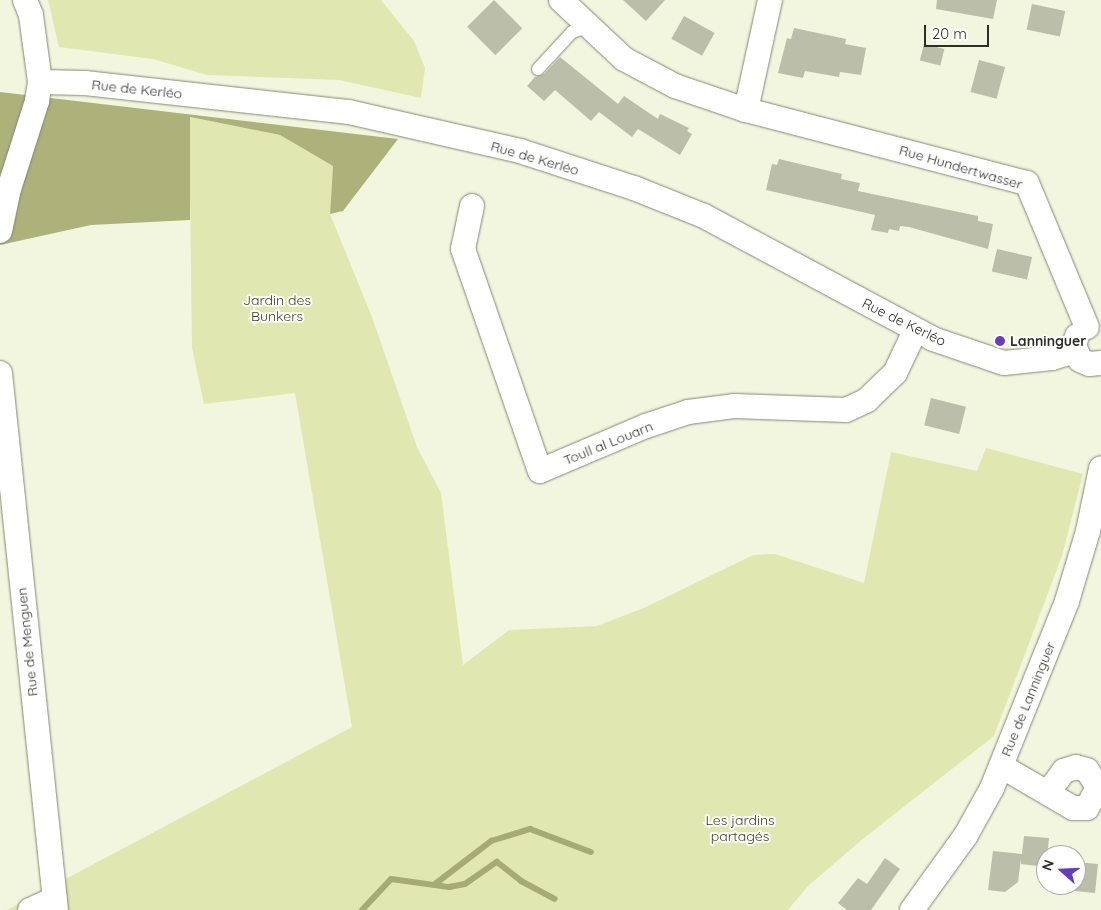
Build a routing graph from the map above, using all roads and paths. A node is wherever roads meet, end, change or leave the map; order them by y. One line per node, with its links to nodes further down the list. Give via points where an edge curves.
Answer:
1 (24, 0): 6 (street, via 31,15)
2 (560, 0): 4 (street, Rue Hundertwasser)
3 (770, 0): 7 (street)
4 (587, 28): 5 (lane, via 572,32); 7 (street, Rue Hundertwasser, via 624,59 675,86)
5 (538, 69)
6 (40, 82): 9 (street, via 38,101 8,192); 11 (street, Rue de Kerléo, via 85,83 350,112 520,151 634,188 704,216)
7 (746, 110): 10 (street, Rue Hundertwasser, via 1027,183)
8 (472, 206): 11 (street, Toull al Louarn, via 463,249 540,471 646,426 688,412 734,406 846,410 867,400 895,373)
9 (0, 231)
10 (1094, 327): 12 (street, via 1075,339)
11 (915, 331): 12 (street, Rue de Kerléo, via 1004,363 1052,358)
12 (1075, 351): 13 (street, via 1084,363)
13 (1100, 366)
14 (0, 373): 15 (street, Rue de Menguen)
15 (2, 406): 19 (street, Rue de Menguen)
16 (1101, 468): 17 (street, Rue de Lanninguer, via 1088,532 1067,601)
17 (1001, 766): 18 (street); 21 (street, Rue de Lanninguer, via 966,835)
18 (1050, 791)
19 (56, 905): 20 (street)
20 (30, 910)
21 (912, 910)

